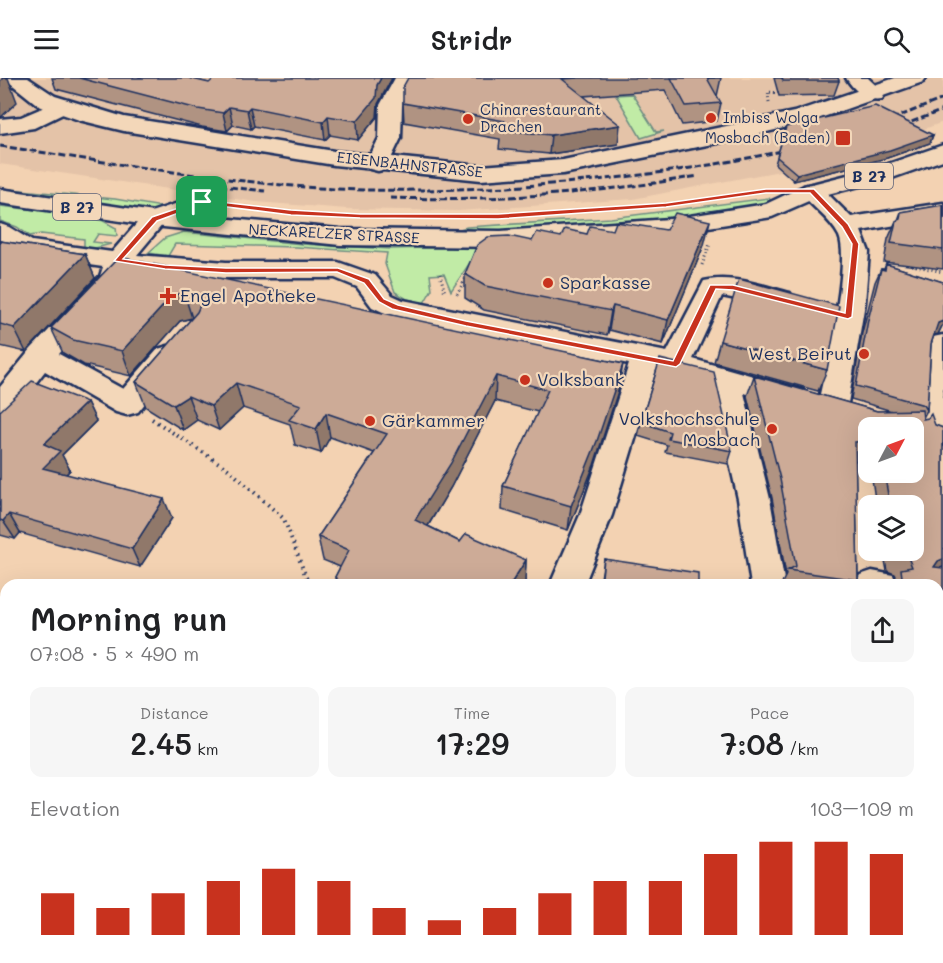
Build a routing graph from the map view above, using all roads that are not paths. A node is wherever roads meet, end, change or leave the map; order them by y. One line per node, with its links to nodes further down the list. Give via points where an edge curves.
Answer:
1 (14, 78): 6 (main road, EISENBAHNSTRASSE)
2 (405, 78): 9 (main road, via 391,105 390,138)
3 (856, 78): 5 (main road)
4 (916, 78): 5 (main road, EISENBAHNSTRASSE)
5 (874, 94): 9 (main road, EISENBAHNSTRASSE, via 801,117 563,167 481,173)
6 (61, 106): 7 (main road, via 26,123); 9 (main road, EISENBAHNSTRASSE, via 124,124)
7 (0, 126)
8 (943, 152): 10 (main road, B 27)
9 (378, 164)
10 (812, 191): 13 (main road, B 27, via 766,191 666,205 498,217 360,216); 15 (main road, NECKARELZER STRASSE / B 27, via 772,210 670,226 501,239 340,237); 16 (main road)
11 (147, 195): 13 (main road, B 27)
12 (0, 196): 15 (main road, NECKARELZER STRASSE / B 27)
13 (202, 202): 15 (main road)
14 (943, 210): 16 (main road)
15 (154, 219): 18 (main road)
16 (845, 226): 19 (main road, via 856,244 856,252)
17 (0, 232): 18 (main road, via 21,247)
18 (118, 261): 22 (main road, via 112,279); 23 (main road, via 226,270 338,270 366,281 382,301 395,307)
19 (826, 311): 24 (main road, via 733,288 713,287); 27 (main road)
20 (184, 338): 22 (main road, via 127,404)
21 (943, 344): 29 (main road)
22 (42, 356): 26 (main road)
23 (645, 358): 24 (main road); 30 (main road, via 596,515)
24 (676, 364): 25 (main road)
25 (725, 377): 27 (main road); 31 (main road, via 754,499)
26 (0, 406)
27 (832, 409): 28 (main road)
28 (863, 417)
29 (931, 434)
30 (569, 579)
31 (767, 579)

